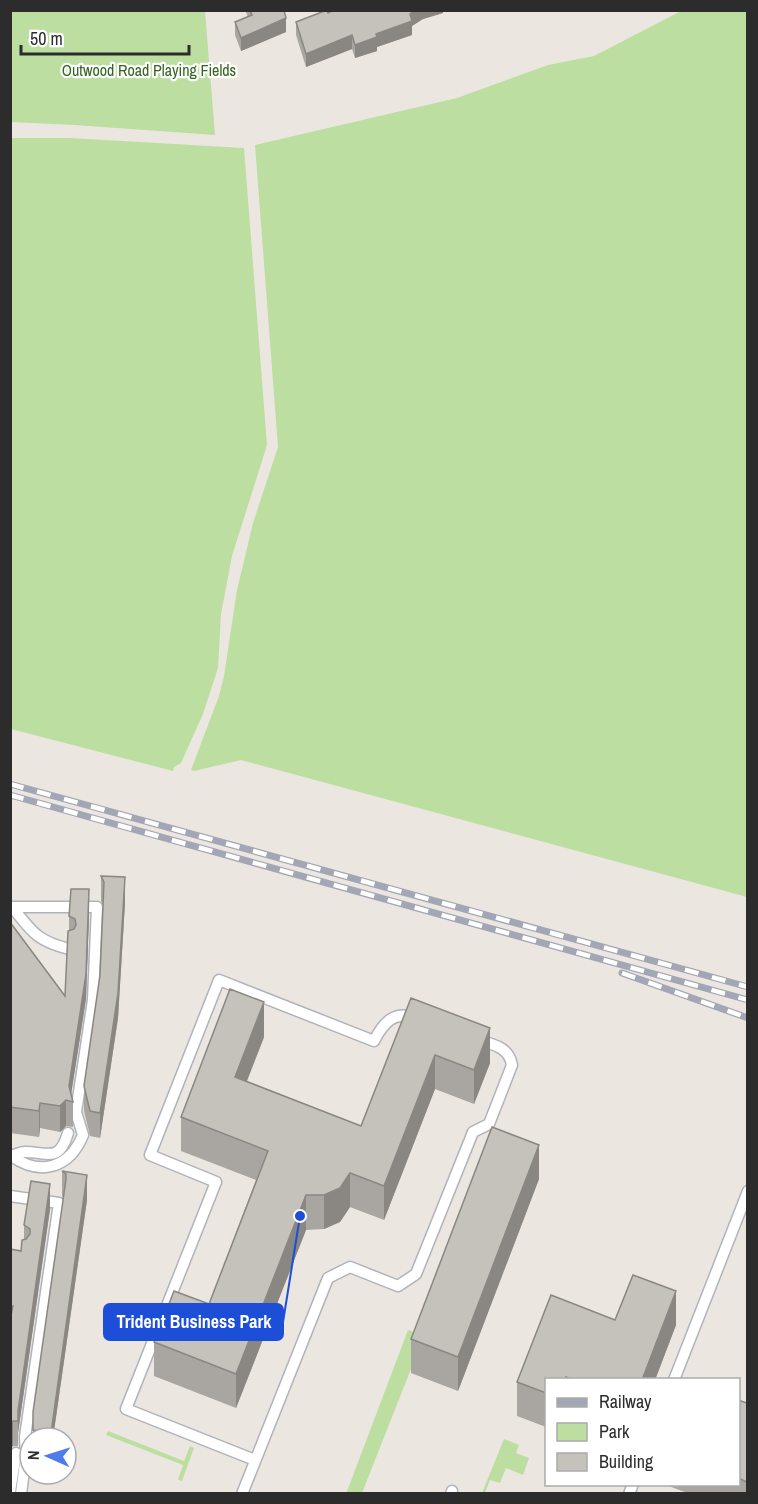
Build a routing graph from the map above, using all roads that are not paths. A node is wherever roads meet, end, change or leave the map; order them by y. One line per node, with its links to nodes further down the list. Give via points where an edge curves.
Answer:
1 (12, 908): 2 (lane, via 33,933 48,943); 6 (lane, via 97,907 93,1000 76,1113 83,1135 72,1155 50,1167 21,1163)
2 (69, 949)
3 (429, 1022): 11 (lane, via 398,1016 382,1026 374,1041 219,980 150,1155 216,1182 126,1409)
4 (471, 1037): 11 (lane, via 503,1048 512,1065 489,1124 473,1132 416,1274 398,1286 350,1267 328,1278)
5 (68, 1133): 6 (lane, via 55,1154 24,1152)
6 (11, 1156)
7 (747, 1191): 9 (lane)
8 (10, 1196): 13 (lane, via 59,1203 25,1437)
9 (675, 1378)
10 (16, 1453): 12 (lane)
11 (255, 1460): 14 (lane)
12 (10, 1492)
13 (21, 1494)
14 (242, 1494)

